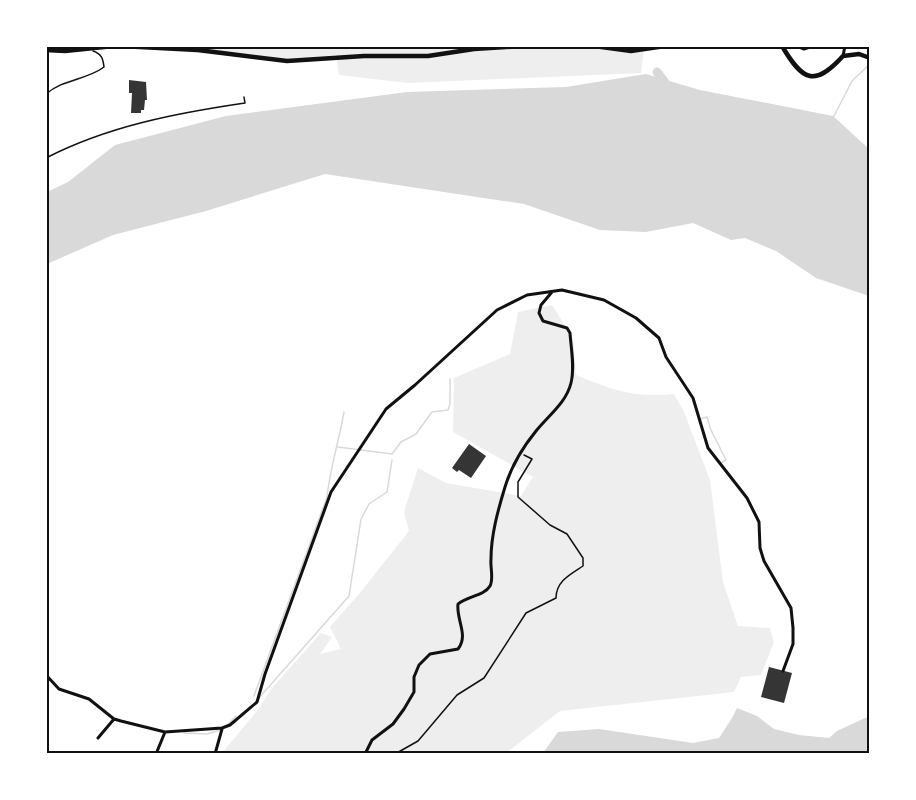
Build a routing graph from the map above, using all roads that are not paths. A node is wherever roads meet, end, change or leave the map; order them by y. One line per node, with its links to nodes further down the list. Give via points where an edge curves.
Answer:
1 (114, 46): 11 (main road)
2 (120, 46): 3 (main road, via 198,50 286,61 428,56)
3 (522, 46)
4 (594, 46): 5 (main road, via 631,51)
5 (665, 46)
6 (782, 46): 12 (main road, via 794,66 811,76 829,71)
7 (796, 46): 8 (street)
8 (813, 46)
9 (845, 46): 12 (street)
10 (46, 50): 11 (main road)
11 (65, 51): 14 (lane, via 92,50 103,58 104,67)
12 (843, 56): 13 (main road, via 859,54)
13 (870, 58)
14 (46, 94)
15 (553, 291): 16 (street, via 604,300 636,318 659,338 666,357 693,398 708,448 747,498 759,522 764,561 791,608 793,644); 19 (street, via 527,295 497,310 386,409 331,492 256,702); 24 (street, via 539,313 543,321 567,328 570,333 571,384 560,406 521,453 506,485 493,533 490,587 458,604 462,644 458,649 430,654 419,665 414,692 404,709 393,724 372,740)
16 (783, 671)
17 (46, 675): 18 (street, via 59,689 89,699)
18 (114, 719): 20 (street); 21 (street)
19 (222, 728): 20 (street); 23 (street)
20 (165, 732): 22 (street)
21 (98, 738)
22 (156, 753)
23 (215, 753)
24 (365, 753)

